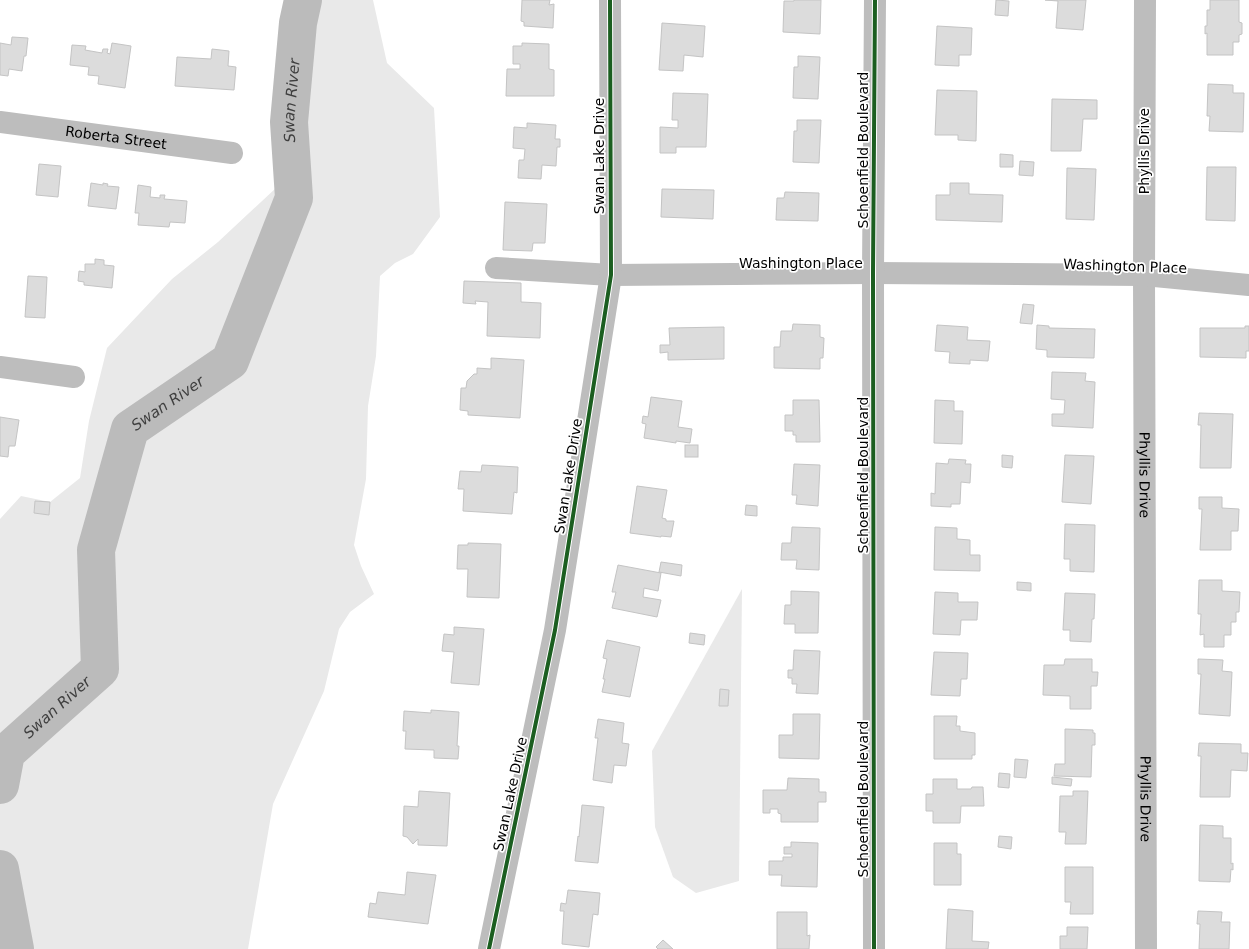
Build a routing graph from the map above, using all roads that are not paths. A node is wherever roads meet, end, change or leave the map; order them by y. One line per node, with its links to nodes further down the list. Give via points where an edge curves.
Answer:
1 (610, 0): 8 (street, Swan Lake Drive)
2 (875, 0): 7 (street, Schoenfield Boulevard)
3 (1145, 0): 9 (street, Phyllis Drive)
4 (0, 122): 5 (street, Roberta Street)
5 (232, 153)
6 (496, 268): 8 (street, Washington Place)
7 (873, 273): 8 (street, Washington Place); 9 (street, Washington Place); 14 (street, Schoenfield Boulevard)
8 (610, 275): 13 (street, Swan Lake Drive, via 555,630)
9 (1144, 275): 10 (street, Washington Place); 15 (street, Phyllis Drive)
10 (1249, 285)
11 (0, 367): 12 (street)
12 (74, 377)
13 (489, 949)
14 (874, 949)
15 (1146, 949)

